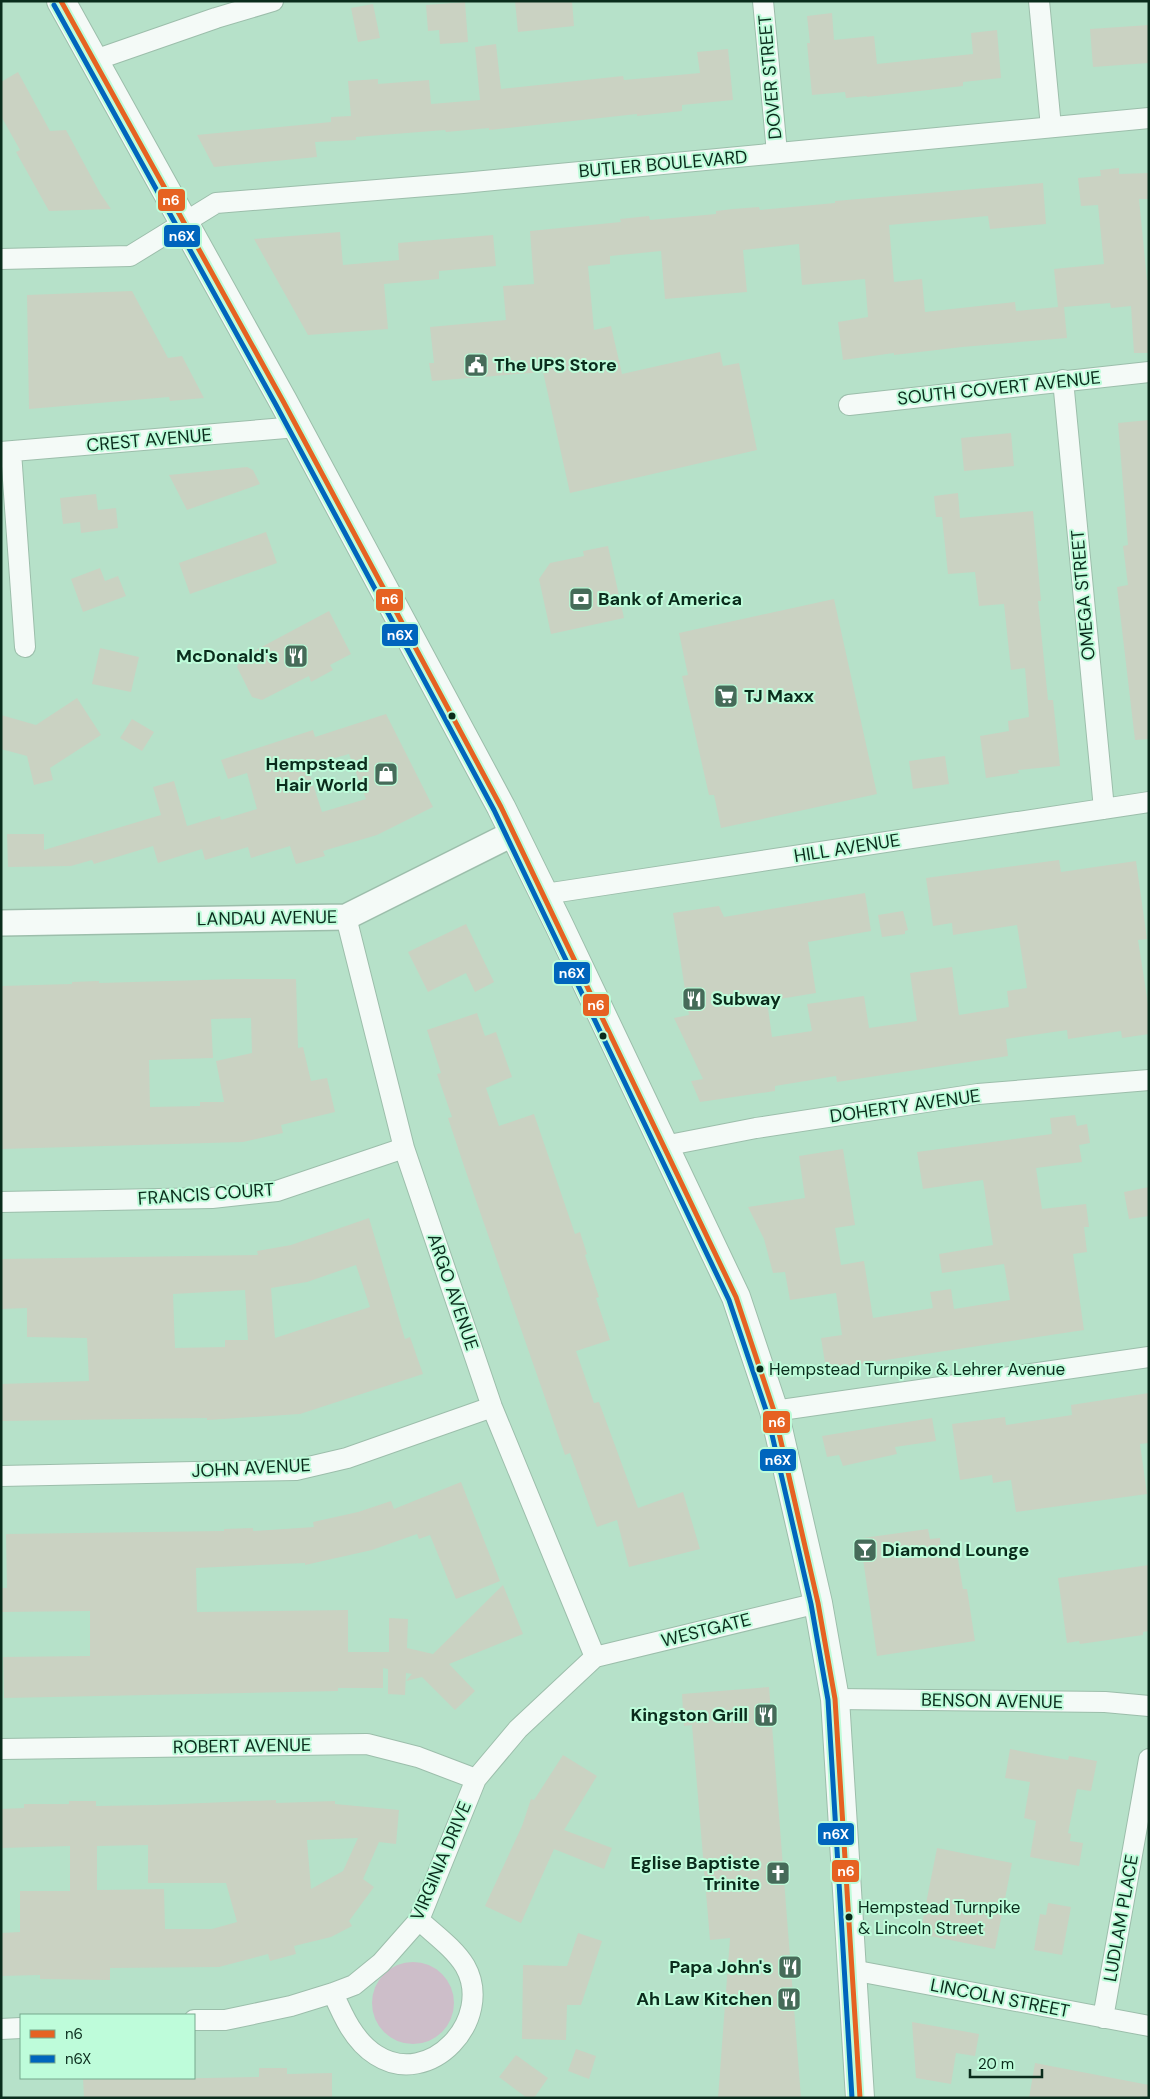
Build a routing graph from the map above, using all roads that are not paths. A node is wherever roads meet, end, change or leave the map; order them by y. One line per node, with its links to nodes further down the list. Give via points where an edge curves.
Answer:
1 (61, 1): 5 (main road)
2 (273, 1): 5 (street)
3 (763, 1): 8 (street, DOVER STREET)
4 (1039, 1): 7 (street)
5 (95, 60): 9 (main road)
6 (1149, 118): 7 (street, BUTLER BOULEVARD)
7 (1051, 127): 8 (street, BUTLER BOULEVARD)
8 (777, 153): 9 (street, BUTLER BOULEVARD, via 216,203)
9 (183, 223): 10 (street, BUTLER BOULEVARD, via 130,256); 14 (main road)
10 (1, 259)
11 (1149, 372): 12 (street, SOUTH COVERT AVENUE)
12 (1063, 380): 13 (street, SOUTH COVERT AVENUE); 18 (street, OMEGA STREET)
13 (850, 405)
14 (297, 427): 15 (street, CREST AVENUE); 19 (main road)
15 (6, 452): 16 (street)
16 (25, 647)
17 (1149, 802): 18 (street, HILL AVENUE)
18 (1104, 809): 20 (street, HILL AVENUE)
19 (514, 833): 20 (main road); 21 (street, LANDAU AVENUE)
20 (545, 894): 24 (main road)
21 (346, 916): 22 (street, LANDAU AVENUE); 25 (street, ARGO AVENUE)
22 (1, 923)
23 (1149, 1080): 24 (street, DOHERTY AVENUE, via 978,1094 756,1128)
24 (664, 1146): 29 (main road, via 736,1297)
25 (404, 1148): 26 (street, FRANCIS COURT, via 278,1190 212,1198); 28 (street, ARGO AVENUE)
26 (1, 1202)
27 (1149, 1356): 29 (street)
28 (492, 1407): 30 (street, JOHN AVENUE, via 348,1458 296,1470); 32 (street, ARGO AVENUE)
29 (774, 1411): 31 (main road)
30 (1, 1476)
31 (818, 1603): 32 (street, WESTGATE); 33 (main road)
32 (595, 1657): 37 (street, VIRGINIA DRIVE, via 518,1729)
33 (835, 1699): 34 (street, BENSON AVENUE, via 1105,1702); 39 (main road)
34 (1149, 1706)
35 (1, 1749): 37 (street, ROBERT AVENUE, via 367,1744 418,1757)
36 (1149, 1759): 41 (street, LUDLAM PLACE)
37 (476, 1779): 38 (street, VIRGINIA DRIVE)
38 (418, 1920): 40 (street, VIRGINIA DRIVE, via 381,1963 354,1985); 40 (street, via 465,1966 473,1988 471,2014 460,2036 450,2047 421,2062 392,2063 376,2055 354,2034)
39 (852, 1970): 41 (street, LINCOLN STREET); 46 (main road)
40 (333, 1993): 42 (street, VIRGINIA DRIVE, via 225,2020)
41 (1103, 2018): 43 (street, LINCOLN STREET)
42 (195, 2020)
43 (1149, 2026)
44 (20, 2028): 45 (street)
45 (1, 2029)
46 (860, 2098)

